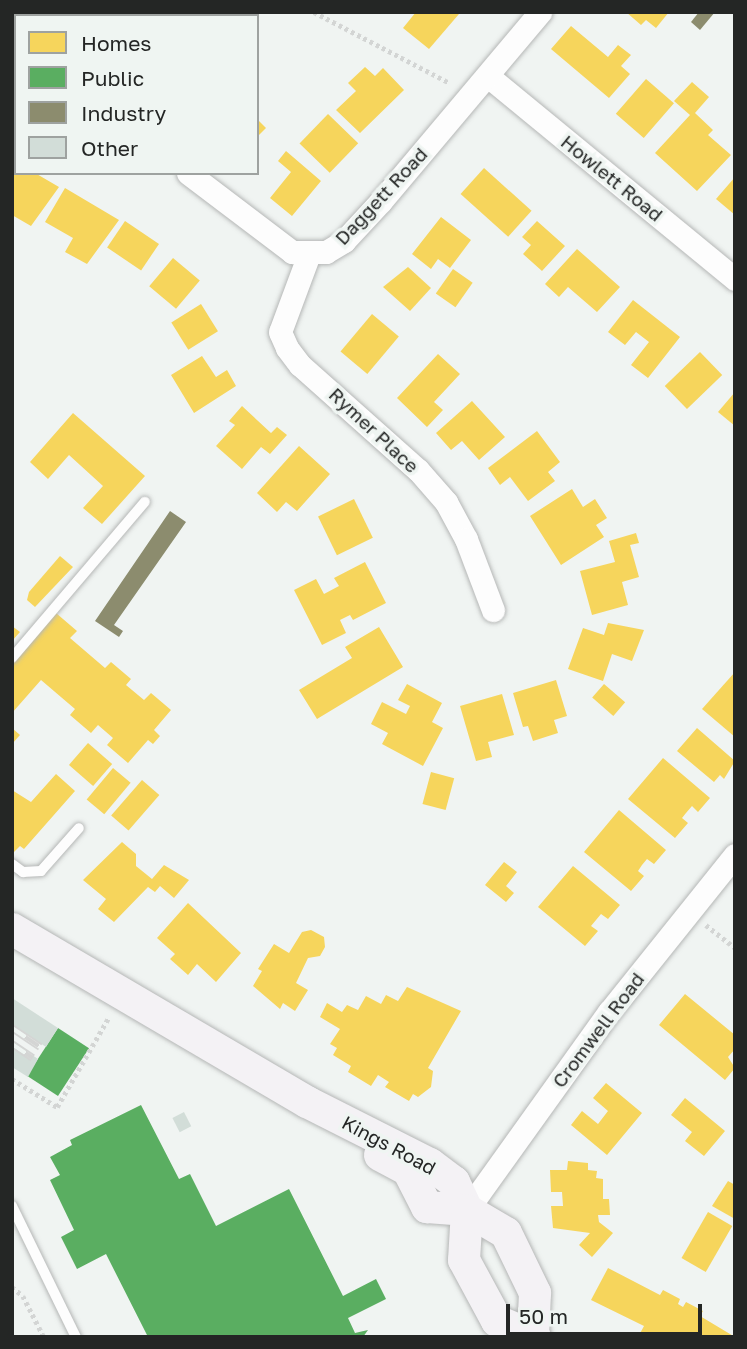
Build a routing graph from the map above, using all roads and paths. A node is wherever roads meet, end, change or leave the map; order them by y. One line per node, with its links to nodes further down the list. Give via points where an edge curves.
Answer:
1 (314, 12): 4 (path)
2 (540, 12): 3 (street, Daggett Road)
3 (489, 77): 4 (street, Daggett Road); 7 (street, Howlett Road)
4 (473, 95): 6 (street, Daggett Road, via 344,241)
5 (190, 175): 6 (street, via 265,235 292,252)
6 (310, 254): 9 (street, Rymer Place, via 281,332 287,348 300,365 418,470 446,502 466,539)
7 (735, 279)
8 (145, 502): 10 (lane)
9 (492, 610)
10 (12, 658)
11 (79, 828): 13 (lane, via 41,871)
12 (735, 855): 14 (street, Cromwell Road)
13 (15, 870)
14 (689, 912): 17 (path); 22 (street, Cromwell Road, via 609,1012)
15 (12, 929): 19 (street, Kings Road)
16 (12, 941): 18 (street, Kings Road)
17 (735, 948)
18 (116, 1004): 19 (street, Kings Road); 20 (path, via 57,1107)
19 (174, 1032): 22 (street, Kings Road, via 430,1164 454,1182)
20 (12, 1079)
21 (12, 1206): 27 (lane)
22 (467, 1210): 28 (street, via 506,1233 535,1293); 28 (street, via 464,1260 497,1321)
23 (12, 1287): 25 (path)
24 (12, 1296): 25 (path)
25 (23, 1296): 26 (path)
26 (44, 1337)
27 (76, 1337)
28 (534, 1337)

